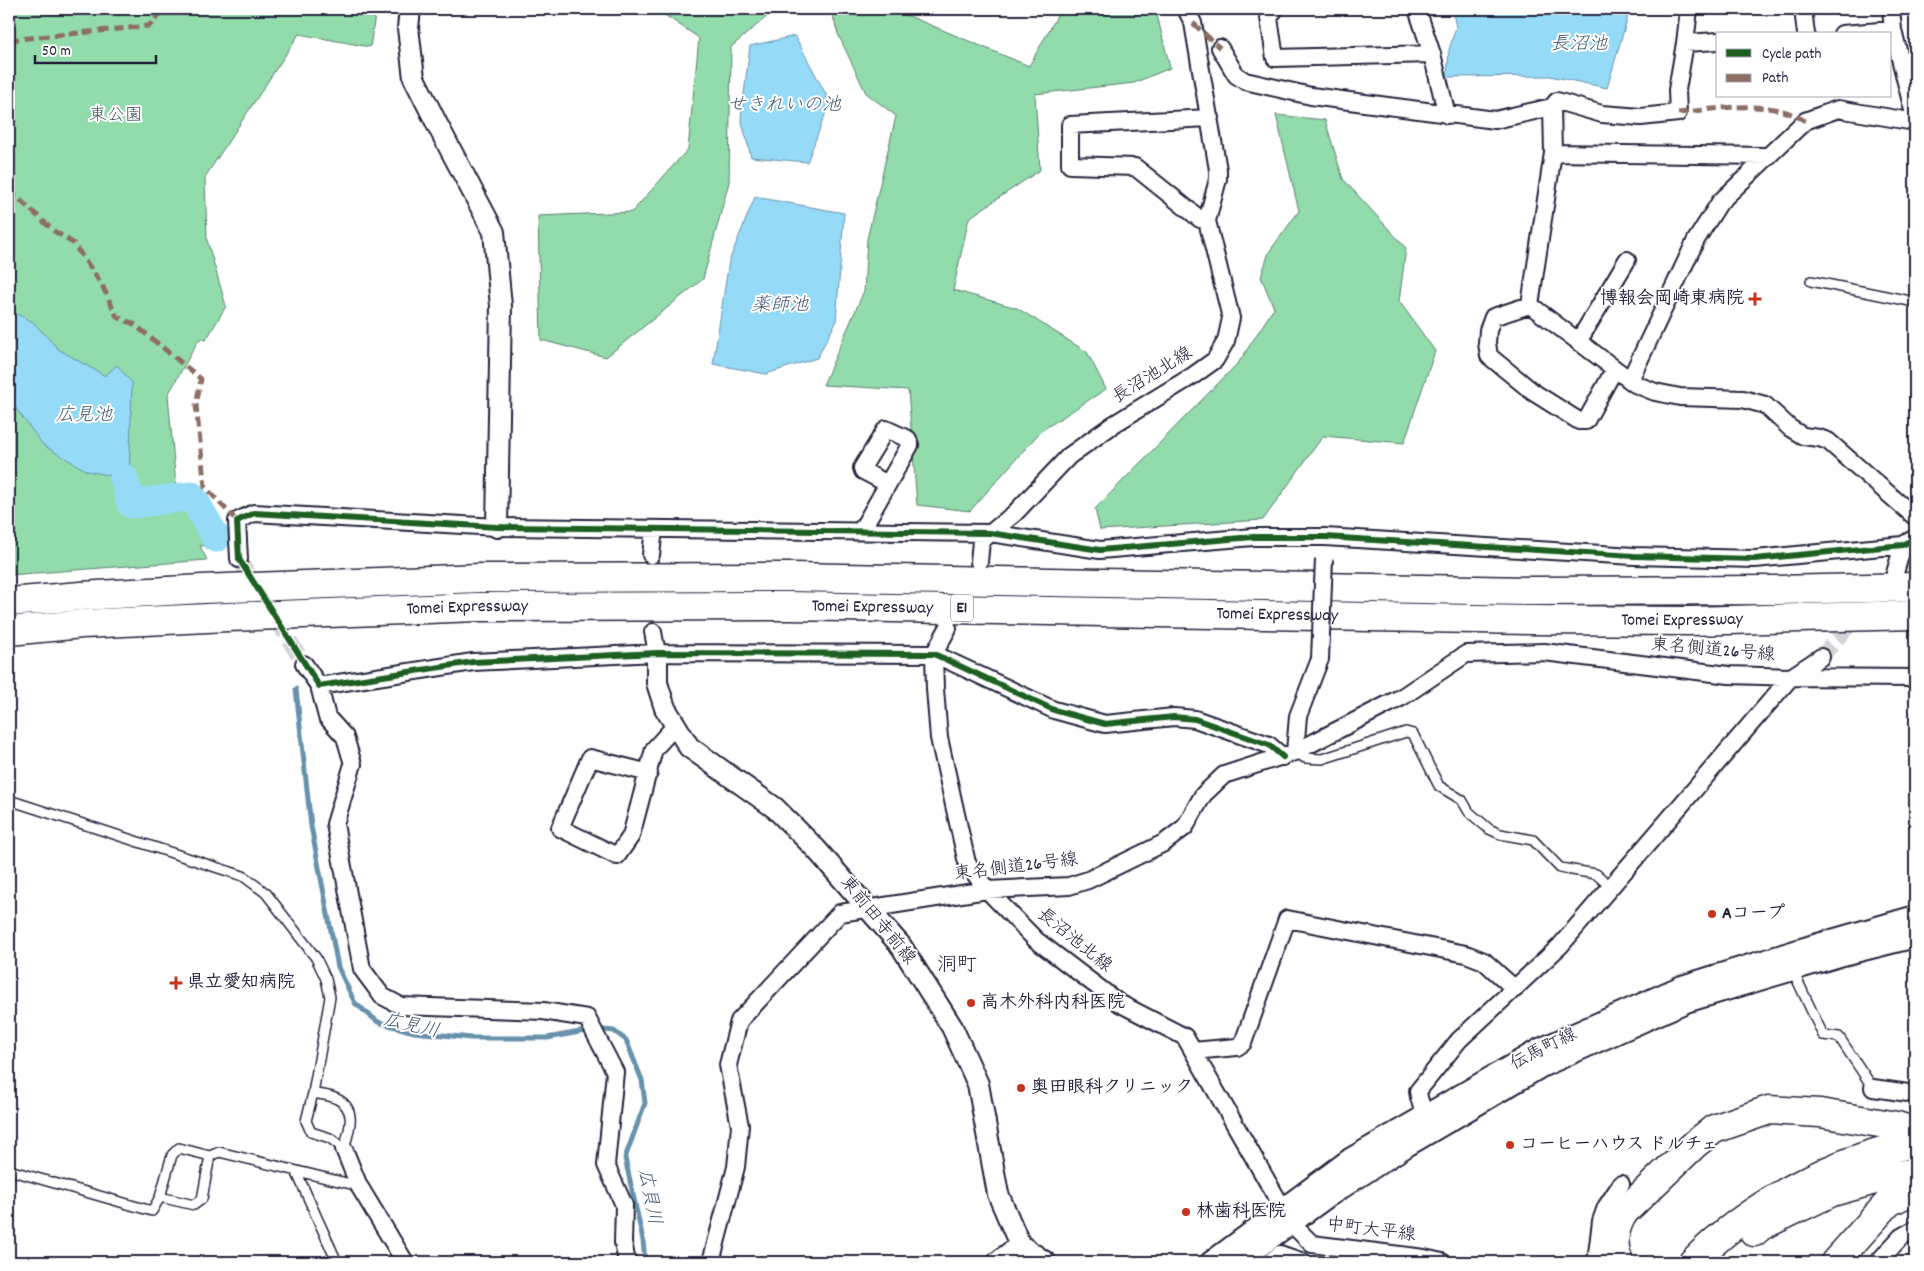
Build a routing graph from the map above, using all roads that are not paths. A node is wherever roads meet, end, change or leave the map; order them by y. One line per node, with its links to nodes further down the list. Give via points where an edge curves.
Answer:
1 (410, 9): 32 (street, via 408,28 414,78 494,232 501,306)
2 (1275, 9): 14 (street, via 1269,18 1275,58)
3 (1417, 9): 14 (street)
4 (1689, 9): 12 (street)
5 (1803, 9): 9 (street)
6 (1890, 9): 8 (street)
7 (1190, 16): 17 (street, 長沼池北線)
8 (1893, 30): 10 (street); 18 (street)
9 (1806, 32)
10 (1868, 32)
11 (1716, 41): 12 (street)
12 (1685, 42): 15 (street, via 1677,90 1678,113 1641,117 1602,114 1557,101)
13 (1220, 48): 16 (street, via 1236,75 1245,81 1312,96)
14 (1432, 54): 16 (street)
15 (1552, 107): 16 (street, via 1495,120); 20 (street)
16 (1447, 115)
17 (1210, 118): 22 (street, 長沼池北線, via 1218,179); 22 (street, via 1070,125 1070,165 1135,167 1200,219)
18 (1915, 118)
19 (1915, 122): 21 (street, via 1838,110 1805,121)
20 (1553, 154): 21 (street); 26 (street)
21 (1766, 156): 29 (street, via 1720,202 1696,240)
22 (1207, 221): 35 (street, 長沼池北線, via 1231,318 1226,341 1215,360 1069,456 1015,513)
23 (1627, 260): 27 (street)
24 (1811, 281): 25 (lane)
25 (1915, 302)
26 (1530, 305): 27 (street); 28 (street, via 1493,317 1487,343 1490,356 1533,392 1580,421 1586,421)
27 (1578, 342): 28 (street)
28 (1614, 370): 29 (street)
29 (1630, 380): 31 (street, via 1655,392 1680,398 1743,399 1765,405 1803,436 1828,442)
30 (888, 484): 34 (street)
31 (1915, 517)
32 (497, 527): 33 (street); 39 (street, via 254,513 237,520)
33 (654, 529): 34 (street); 38 (street)
34 (861, 531): 35 (street)
35 (990, 533): 36 (street, via 1100,550 1253,537); 40 (street, via 981,541)
36 (1325, 537): 37 (street, via 1634,556 1755,559); 55 (street, bridge, via 1320,659 1298,716)
37 (1909, 542): 41 (street)
38 (651, 555)
39 (239, 559)
40 (979, 562)
41 (1905, 580): 42 (highway, Tomei Expressway / E1, via 1766,590 1528,591 791,577 479,578 202,589)
42 (9, 602)
43 (1908, 617): 45 (highway, Tomei Expressway / E1, via 1689,621 789,606 477,607 179,619)
44 (948, 628): 48 (street)
45 (9, 631)
46 (652, 632): 47 (street)
47 (657, 653): 48 (street); 53 (street, via 473,662); 54 (street, 東前田寺前線, via 657,683)
48 (934, 654): 55 (street, via 1054,710 1105,724 1195,719); 59 (street, 長沼池北線, via 940,738 967,863)
49 (1821, 657): 51 (street)
50 (304, 664): 53 (street)
51 (1791, 677): 52 (street, 東名側道26号線); 55 (street, 東名側道26号線, via 1729,675 1544,652 1466,654 1402,698); 58 (street)
52 (1915, 678)
53 (319, 686): 86 (street, via 327,717 345,737 353,764 335,824 362,969 382,996 400,1006 543,1011 587,1018 615,1072 606,1165 624,1205)
54 (675, 726): 56 (street, via 654,749); 60 (street, 東前田寺前線, via 689,747 775,808)
55 (1289, 754): 58 (lane, via 1322,759 1406,732 1413,734 1439,786 1462,800 1469,812 1489,829 1533,840 1560,868 1596,874); 59 (street, 東名側道26号線, via 1224,775 1203,796 1185,827 1164,843 1088,880 1069,886)
56 (649, 773): 56 (street, via 590,758 560,828 617,856 631,836)
57 (9, 800): 67 (lane, via 243,876 266,893 316,958 326,979 330,997)
58 (1611, 886): 64 (street, via 1560,946)
59 (988, 890): 60 (street, 東名側道26号線); 65 (street, 長沼池北線, via 1036,940 1119,1003 1185,1037)
60 (869, 907): 83 (street, 東前田寺前線, via 901,946 952,1027 967,1059 978,1084 998,1194); 87 (street, 東名側道26号線, via 840,913 739,1021 728,1065 740,1126 736,1166)
61 (1915, 916): 69 (street, 伝馬町線, via 1682,986 1540,1049)
62 (1915, 937): 63 (street, 伝馬町線)
63 (1793, 971): 66 (lane, via 1822,1035 1838,1037); 69 (street, 伝馬町線, via 1686,1002 1543,1066)
64 (1515, 989): 65 (street, via 1484,961 1466,954 1287,919 1243,1043 1237,1047); 69 (street, via 1459,1040 1418,1091)
65 (1193, 1050): 81 (street, 長沼池北線)
66 (1873, 1088): 68 (street)
67 (313, 1093): 72 (lane, via 306,1121 311,1132 330,1138); 72 (lane, via 337,1099 349,1109 352,1122)
68 (1915, 1094)
69 (1429, 1123): 81 (street, 伝馬町線, via 1326,1198)
70 (1915, 1132): 96 (highway, via 1820,1112 1769,1110 1714,1129 1624,1212 1617,1224 1614,1240)
71 (1915, 1143): 97 (highway, via 1885,1149 1798,1185 1758,1209)
72 (344, 1149): 78 (street)
73 (210, 1156): 75 (lane, via 219,1152); 80 (lane, via 179,1148 172,1155); 80 (lane, via 202,1198 194,1204)
74 (9, 1170): 80 (lane, via 152,1211)
75 (296, 1170): 78 (lane); 85 (lane)
76 (1915, 1173): 98 (highway, via 1888,1176 1832,1192 1761,1226)
77 (1621, 1184): 95 (street, via 1601,1221)
78 (359, 1186): 84 (street)
79 (1915, 1189): 99 (highway, via 1889,1202)
80 (160, 1197)
81 (1287, 1215): 90 (street, 伝馬町線); 91 (street, 伝馬町線); 94 (street, 中町大平線, via 1312,1244)
82 (1915, 1229): 100 (street, via 1901,1237)
83 (1020, 1245): 88 (street); 89 (street)
84 (401, 1261)
85 (337, 1262)
86 (627, 1262)
87 (711, 1262)
88 (998, 1262)
89 (1045, 1262)
90 (1211, 1262)
91 (1238, 1262)
92 (1270, 1262): 93 (street, via 1280,1254)
93 (1303, 1262)
94 (1442, 1262)
95 (1596, 1262)
96 (1619, 1262)
97 (1693, 1262)
98 (1716, 1262)
99 (1835, 1262)
100 (1878, 1262)

